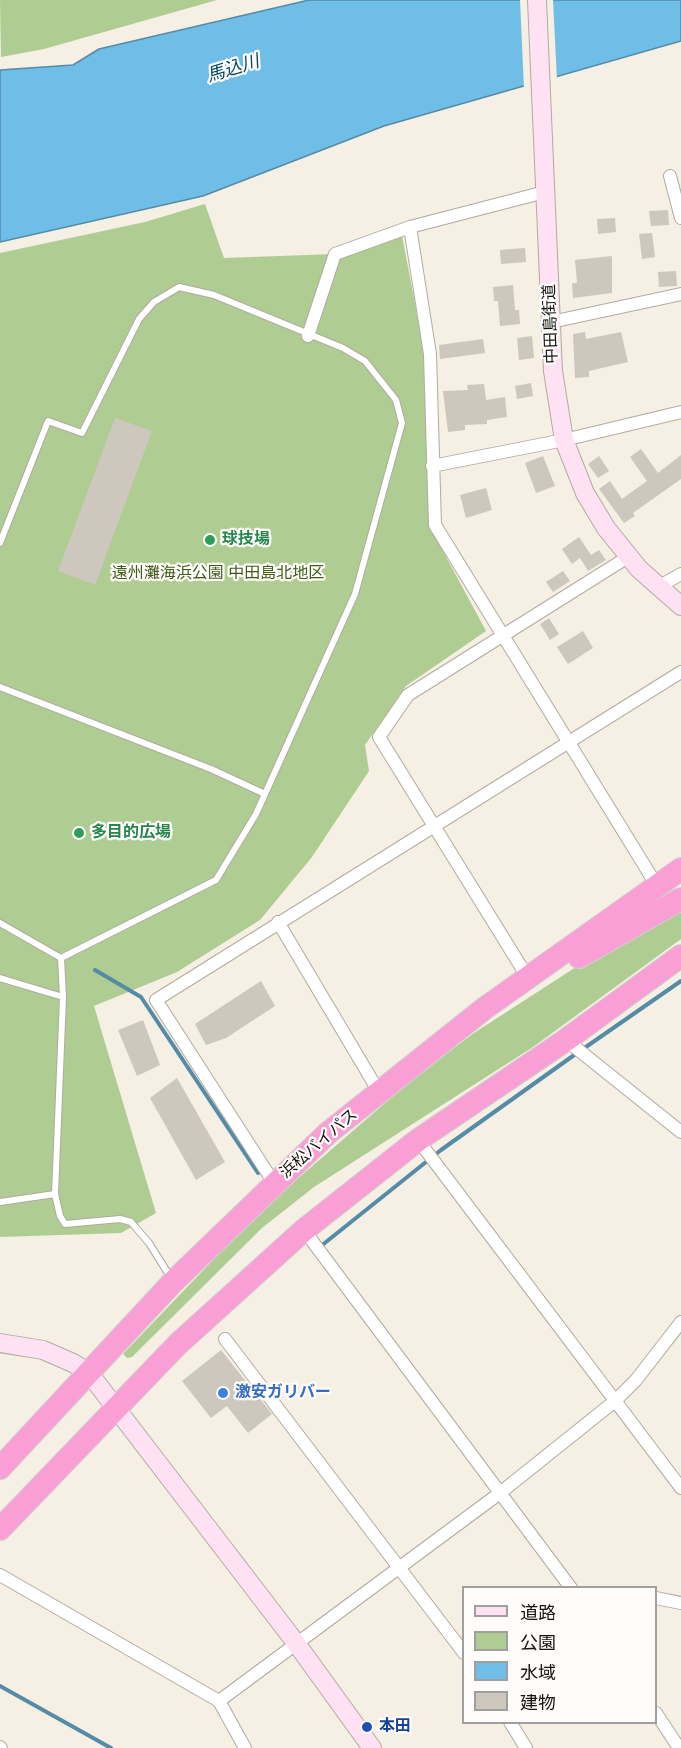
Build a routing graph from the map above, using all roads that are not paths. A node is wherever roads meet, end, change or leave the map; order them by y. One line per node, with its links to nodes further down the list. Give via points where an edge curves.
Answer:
1 (537, 0): 3 (street, 中田島街道)
2 (670, 176): 4 (street)
3 (545, 192): 5 (street); 7 (street, 中田島街道)
4 (681, 218)
5 (410, 227): 8 (street, via 335,254); 11 (street, via 430,354)
6 (681, 294): 7 (street)
7 (551, 322): 10 (street, 中田島街道, via 554,394)
8 (308, 336): 12 (lane, via 214,295 179,287 154,302 139,319 82,433 48,421); 21 (lane, via 343,348 365,361 396,400 402,423 354,594)
9 (681, 412): 10 (street)
10 (564, 440): 11 (street); 13 (street, 中田島街道, via 585,493)
11 (432, 466): 17 (street, via 435,525)
12 (0, 543)
13 (628, 557): 15 (street, 中田島街道); 17 (street)
14 (681, 573): 15 (street)
15 (658, 587): 16 (street, 中田島街道)
16 (681, 606)
17 (504, 634): 20 (street); 22 (street, via 408,695 379,737)
18 (681, 672): 20 (street)
19 (0, 687): 21 (lane)
20 (569, 742): 22 (street); 24 (street)
21 (265, 794): 29 (lane, via 216,880)
22 (433, 826): 26 (street); 31 (street)
23 (681, 869): 24 (highway, 浜松バイパス)
24 (657, 886): 31 (highway, 浜松バイパス)
25 (681, 899): 33 (highway)
26 (278, 922): 35 (street); 38 (street, via 156,1000)
27 (0, 923): 29 (lane)
28 (681, 956): 34 (highway)
29 (61, 958): 32 (lane)
30 (0, 978): 32 (lane)
31 (528, 978): 33 (highway, 浜松バイパス)
32 (63, 997): 39 (lane)
33 (485, 1008): 35 (highway, 浜松バイパス)
34 (569, 1043): 36 (street); 37 (highway)
35 (379, 1092): 38 (highway, 浜松バイパス)
36 (681, 1132)
37 (422, 1145): 41 (highway); 47 (street)
38 (274, 1183): 42 (highway, 浜松バイパス)
39 (56, 1194): 40 (lane); 42 (lane, via 65,1224 120,1219 131,1222)
40 (0, 1202)
41 (304, 1230): 48 (highway); 51 (street)
42 (173, 1282): 46 (highway, 浜松バイパス)
43 (681, 1322): 47 (street)
44 (225, 1339): 53 (street)
45 (0, 1343): 46 (street, via 43,1350)
46 (89, 1373): 48 (street); 49 (highway, 浜松バイパス)
47 (615, 1401): 50 (street); 51 (street)
48 (114, 1407): 52 (highway); 58 (street)
49 (0, 1468)
50 (681, 1488)
51 (500, 1493): 53 (street); 55 (street)
52 (0, 1529)
53 (398, 1567): 58 (street); 59 (street)
54 (0, 1575): 60 (street)
55 (571, 1586)
56 (657, 1598): 57 (street)
57 (681, 1603)
58 (296, 1643): 60 (street); 64 (street)
59 (462, 1650)
60 (219, 1701): 63 (street)
61 (657, 1715): 66 (street)
62 (511, 1724): 65 (street)
63 (246, 1748)
64 (372, 1748)
65 (526, 1748)
66 (679, 1748)

